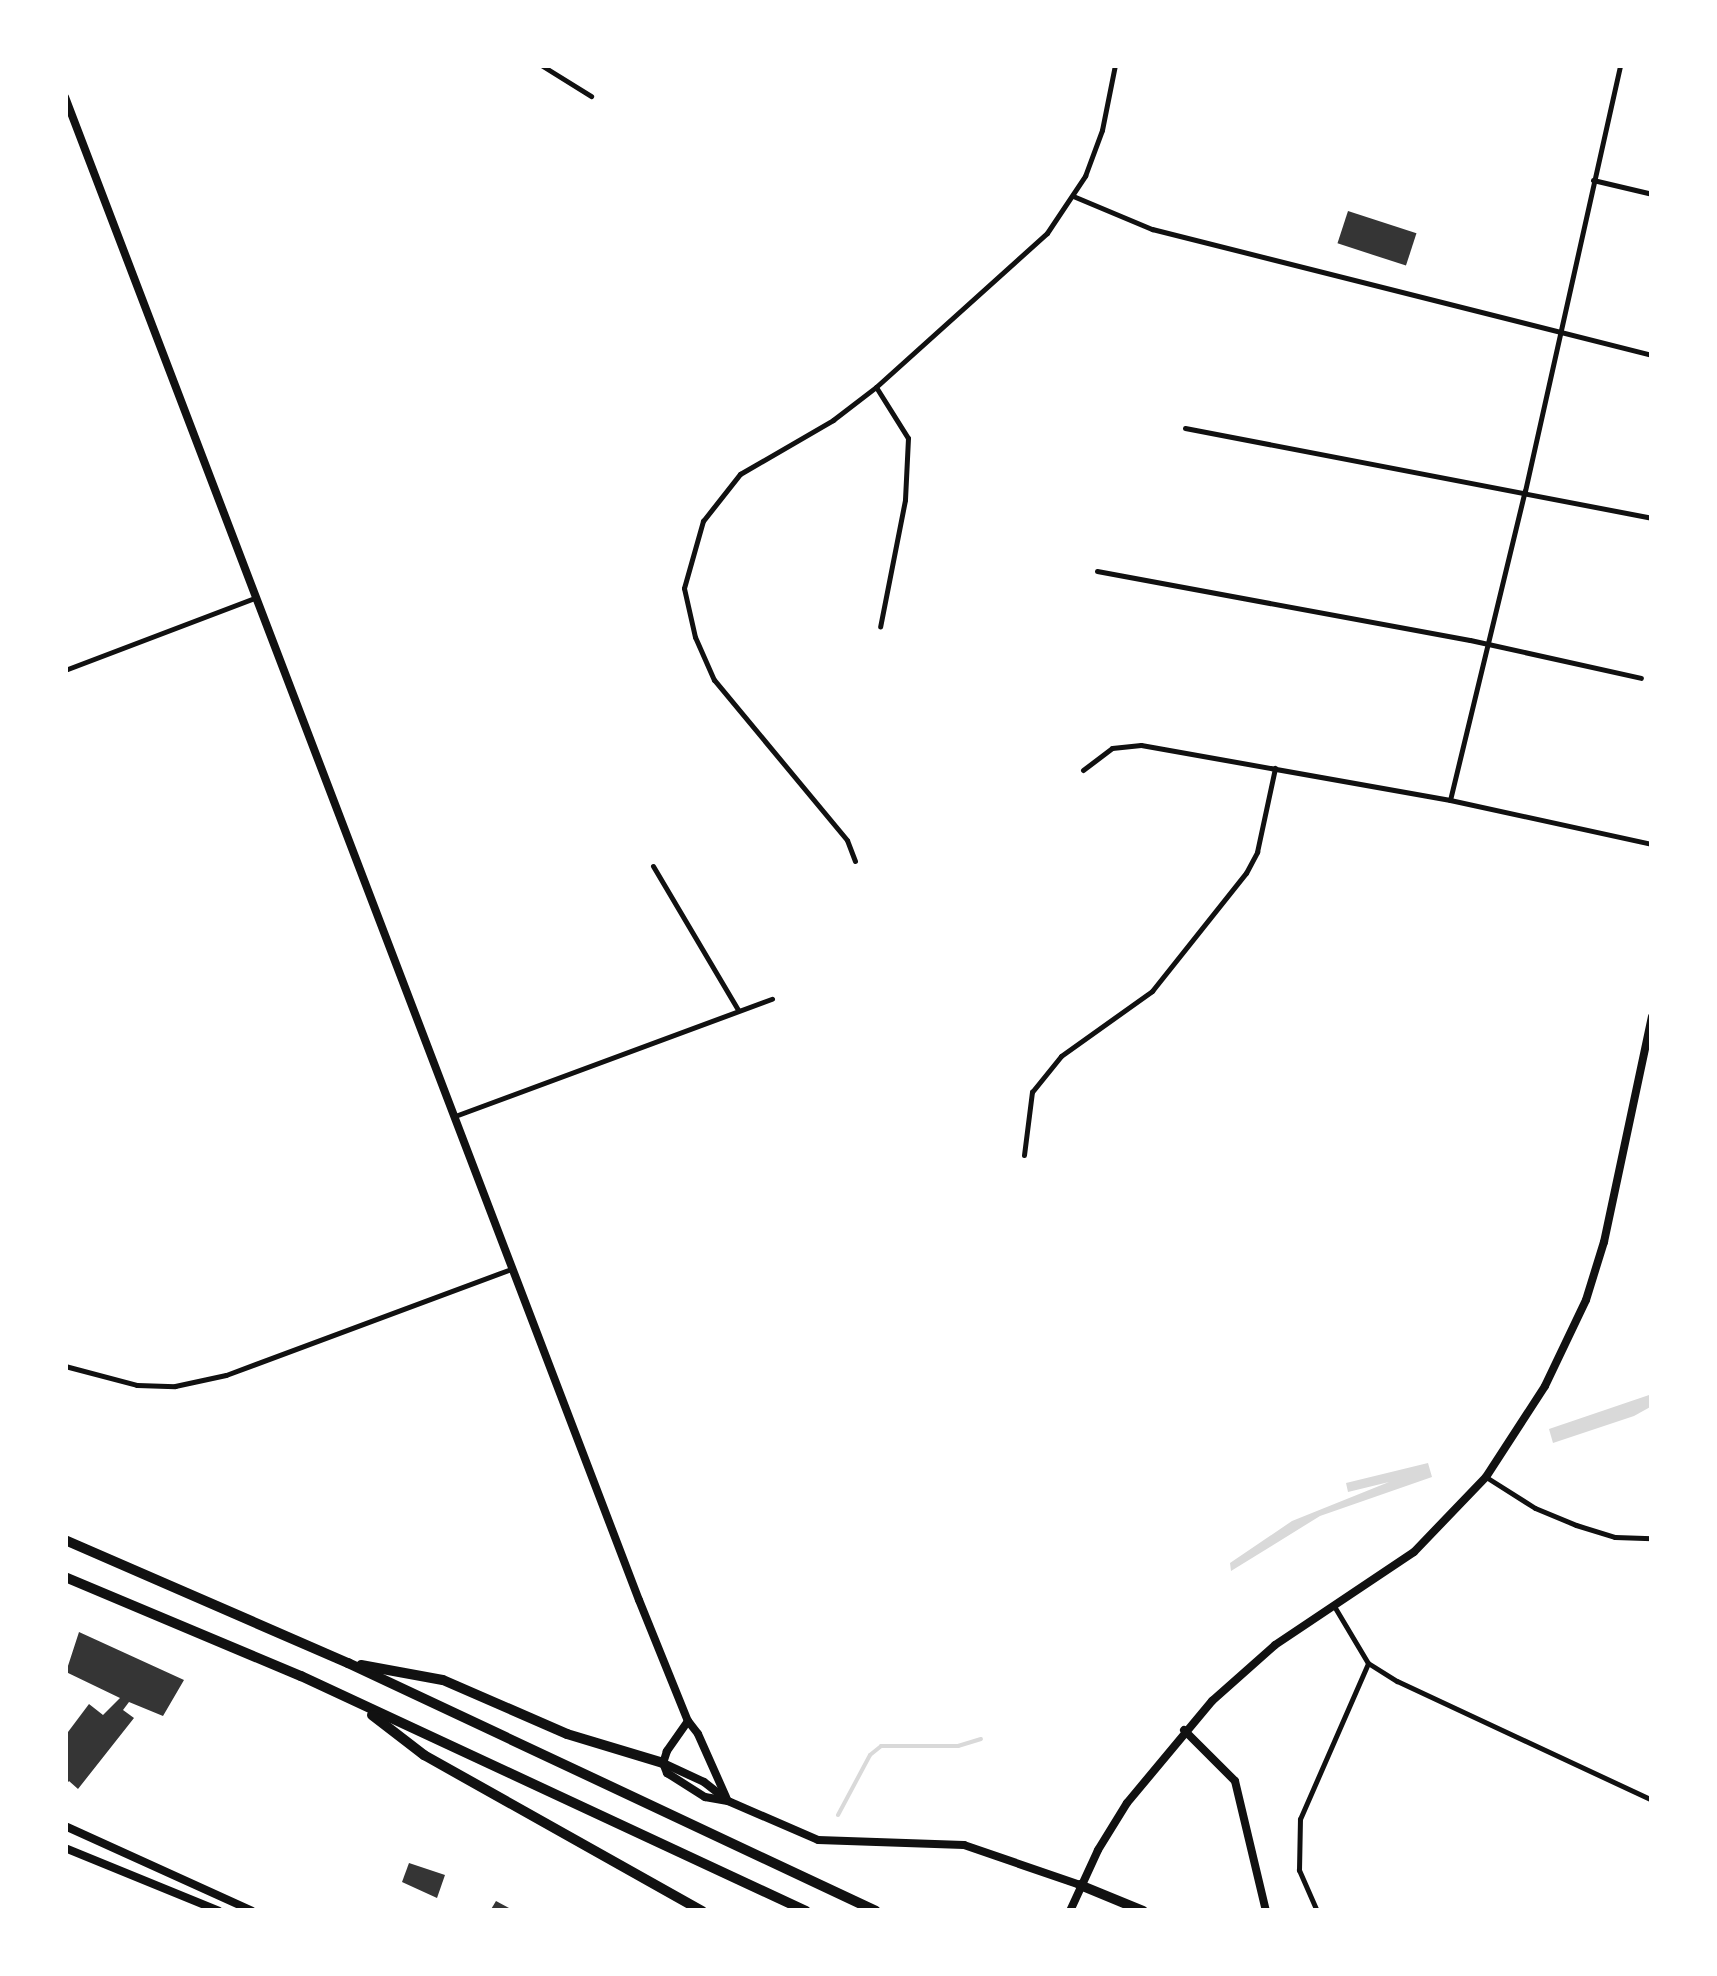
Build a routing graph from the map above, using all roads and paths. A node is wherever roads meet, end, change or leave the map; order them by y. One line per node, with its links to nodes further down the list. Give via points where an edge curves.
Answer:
1 (541, 65): 4 (street)
2 (1115, 65): 8 (street, via 1102,130)
3 (1620, 65): 6 (street)
4 (591, 96)
5 (65, 97): 16 (main road)
6 (1593, 180): 7 (street); 9 (street)
7 (1652, 194)
8 (1074, 196): 9 (street, via 1152,229); 11 (street, via 1032,250)
9 (1559, 333): 10 (street); 13 (street)
10 (1652, 355)
11 (876, 387): 17 (street, via 908,438 905,500); 25 (street, via 740,474 703,521 684,588 714,680 846,840)
12 (1185, 428): 13 (street)
13 (1526, 491): 14 (street); 18 (street)
14 (1652, 518)
15 (1098, 571): 18 (street)
16 (257, 597): 19 (street); 30 (main road)
17 (880, 627)
18 (1488, 643): 20 (street); 23 (street)
19 (65, 670)
20 (1641, 678)
21 (1275, 768): 22 (street, via 1124,744); 23 (street); 31 (street, via 1257,852 1246,873 1152,991 1061,1056 1032,1092)
22 (1083, 770)
23 (1450, 800): 24 (street)
24 (1652, 844)
25 (855, 861)
26 (653, 866): 28 (street)
27 (772, 999): 28 (street)
28 (738, 1010): 30 (street)
29 (1652, 1017): 34 (main road, via 1586,1300 1545,1386)
30 (455, 1116): 32 (main road)
31 (1024, 1155)
32 (513, 1268): 33 (street, via 226,1375 137,1386); 42 (main road)
33 (65, 1366)
34 (1486, 1477): 35 (street, via 1576,1525 1614,1537); 38 (main road, via 1414,1552)
35 (1652, 1538)
36 (65, 1540): 39 (highway)
37 (65, 1577): 41 (highway)
38 (1334, 1606): 40 (street); 43 (main road, via 1275,1645)
39 (348, 1663): 44 (highway, via 442,1680 567,1734); 54 (highway)
40 (1368, 1663): 45 (street); 58 (street, via 1300,1819 1299,1870)
41 (358, 1704): 52 (highway, via 424,1756); 53 (highway)
42 (688, 1720): 44 (main road); 46 (main road)
43 (1184, 1730): 49 (main road, via 1127,1802); 57 (main road, via 1236,1780)
44 (663, 1763): 46 (main road)
45 (1652, 1800)
46 (728, 1801): 49 (main road, via 818,1840 964,1845)
47 (65, 1826): 51 (main road)
48 (65, 1848): 50 (main road)
49 (1080, 1886): 55 (main road); 56 (highway)
50 (219, 1911)
51 (252, 1911)
52 (702, 1911)
53 (806, 1911)
54 (876, 1911)
55 (1070, 1911)
56 (1142, 1911)
57 (1266, 1911)
58 (1317, 1911)

